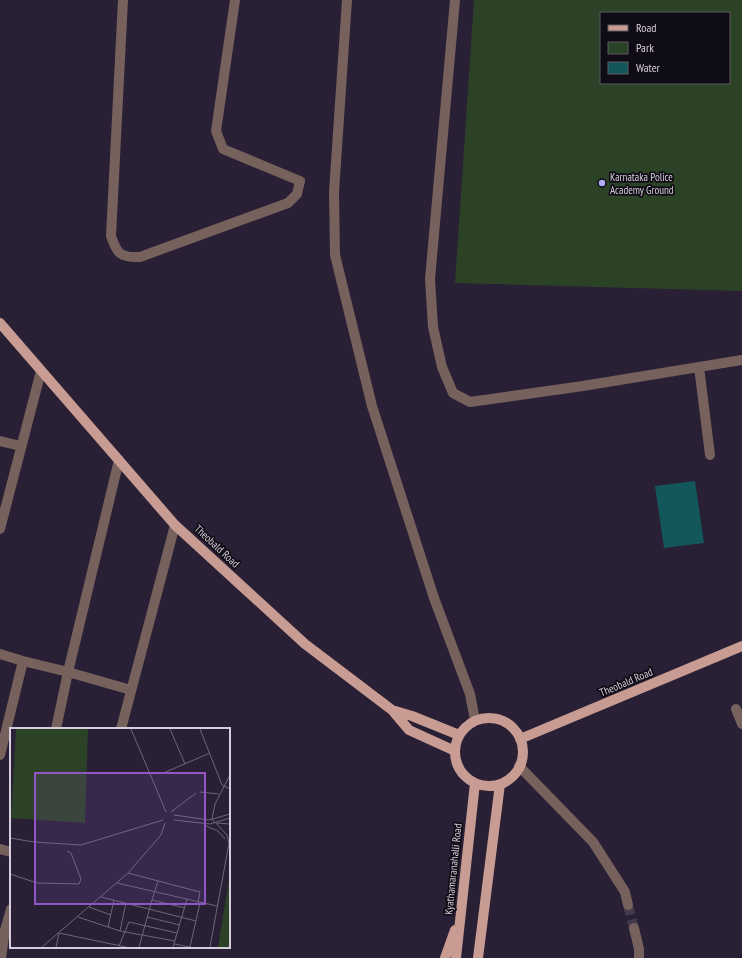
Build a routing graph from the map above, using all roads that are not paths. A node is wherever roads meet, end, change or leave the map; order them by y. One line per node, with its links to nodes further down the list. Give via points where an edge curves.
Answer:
1 (123, 0): 2 (street, via 110,236 116,249 128,258 140,257 288,204 297,194 300,181 223,149 216,131)
2 (235, 0)
3 (348, 0): 23 (street, via 334,192 335,255 372,406 434,598 470,694)
4 (455, 0): 7 (street, via 430,279 433,327 442,368 453,393 470,402)
5 (0, 324): 8 (main road, Theobald Road)
6 (742, 360): 7 (street)
7 (699, 367): 11 (street)
8 (41, 371): 10 (street); 12 (main road, Theobald Road)
9 (0, 441): 10 (street)
10 (21, 446): 13 (street)
11 (710, 455)
12 (119, 460): 14 (main road, Theobald Road); 19 (street)
13 (2, 512): 15 (street)
14 (175, 525): 20 (street); 22 (main road, Theobald Road, via 305,644)
15 (0, 529)
16 (742, 646): 28 (main road, Theobald Road)
17 (0, 654): 18 (street)
18 (23, 661): 19 (street); 30 (street)
19 (68, 672): 20 (street); 25 (street)
20 (131, 690): 26 (street)
21 (736, 709): 24 (street)
22 (392, 710): 27 (main road, Theobald Road); 29 (main road, via 409,730)
23 (476, 720): 27 (main road, via 465,727); 28 (main road, via 502,720 513,728)
24 (742, 724)
25 (56, 728)
26 (121, 728)
27 (459, 735): 29 (main road)
28 (520, 739): 31 (main road, via 522,753)
29 (455, 751): 32 (main road, via 460,770)
30 (0, 755)
31 (519, 766): 33 (main road, via 512,777); 36 (street, via 592,842 625,892)
32 (475, 783): 33 (main road, via 487,786); 38 (main road, Kyathamaranahalli Road)
33 (500, 784): 44 (main road)
34 (0, 849): 35 (street)
35 (10, 852)
36 (628, 905)
37 (10, 916): 40 (street)
38 (460, 916): 42 (main road); 43 (main road, Kyathamaranahalli Road)
39 (634, 928): 45 (street)
40 (3, 930): 41 (street)
41 (1, 958)
42 (444, 958)
43 (456, 958)
44 (478, 958)
45 (639, 958)

